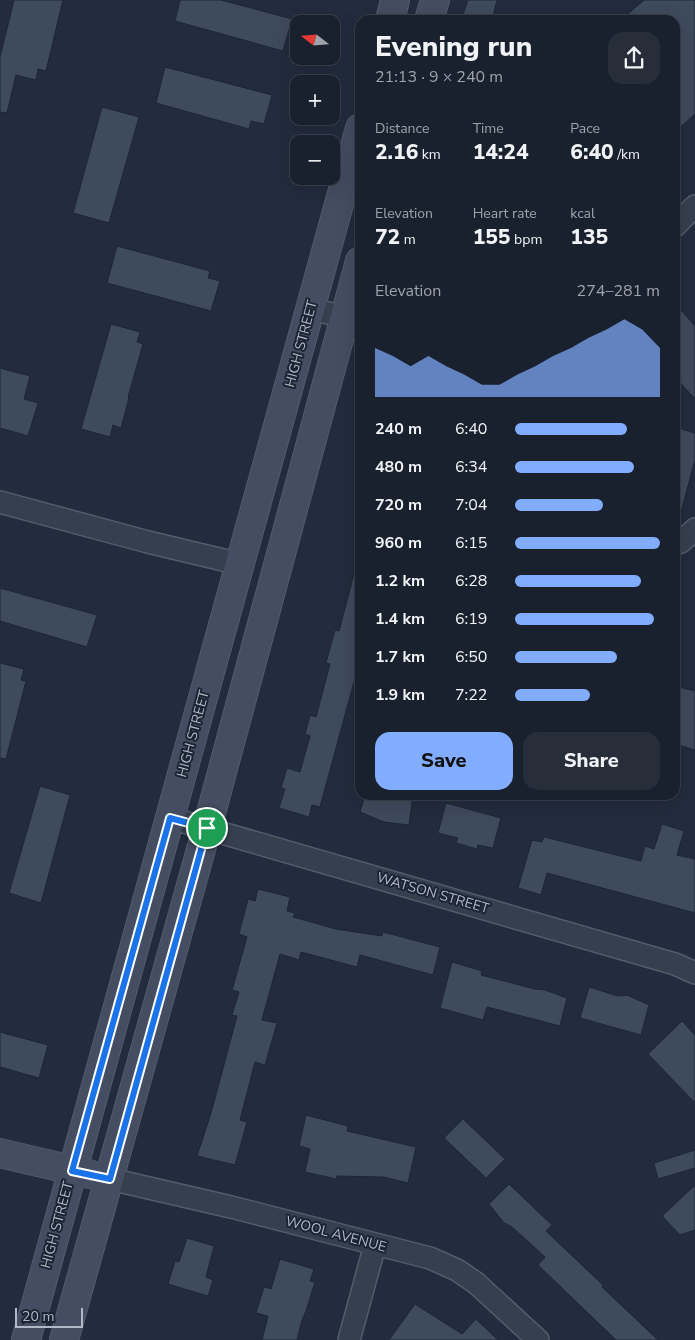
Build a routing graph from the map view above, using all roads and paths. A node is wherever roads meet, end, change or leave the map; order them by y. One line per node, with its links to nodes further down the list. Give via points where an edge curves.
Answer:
1 (395, 0): 3 (main road)
2 (435, 0): 4 (main road)
3 (391, 15)
4 (430, 15)
5 (355, 146): 9 (main road, HIGH STREET)
6 (695, 206): 7 (street)
7 (680, 221)
8 (355, 297): 10 (main road)
9 (310, 308): 10 (street); 14 (main road, HIGH STREET)
10 (352, 318): 16 (main road)
11 (0, 502): 14 (street)
12 (695, 529): 13 (street)
13 (680, 542)
14 (240, 564): 15 (main road, HIGH STREET)
15 (170, 818): 16 (street, WATSON STREET); 19 (main road, HIGH STREET)
16 (207, 828): 17 (street, WATSON STREET, via 667,961); 20 (main road)
17 (695, 973)
18 (0, 1153): 19 (main road)
19 (72, 1171): 20 (main road); 22 (main road, HIGH STREET)
20 (110, 1179): 21 (street, WOOL AVENUE); 23 (main road)
21 (375, 1245): 24 (street); 25 (street, WOOL AVENUE, via 430,1258 456,1270 476,1283)
22 (26, 1340)
23 (64, 1340)
24 (349, 1340)
25 (538, 1340)

